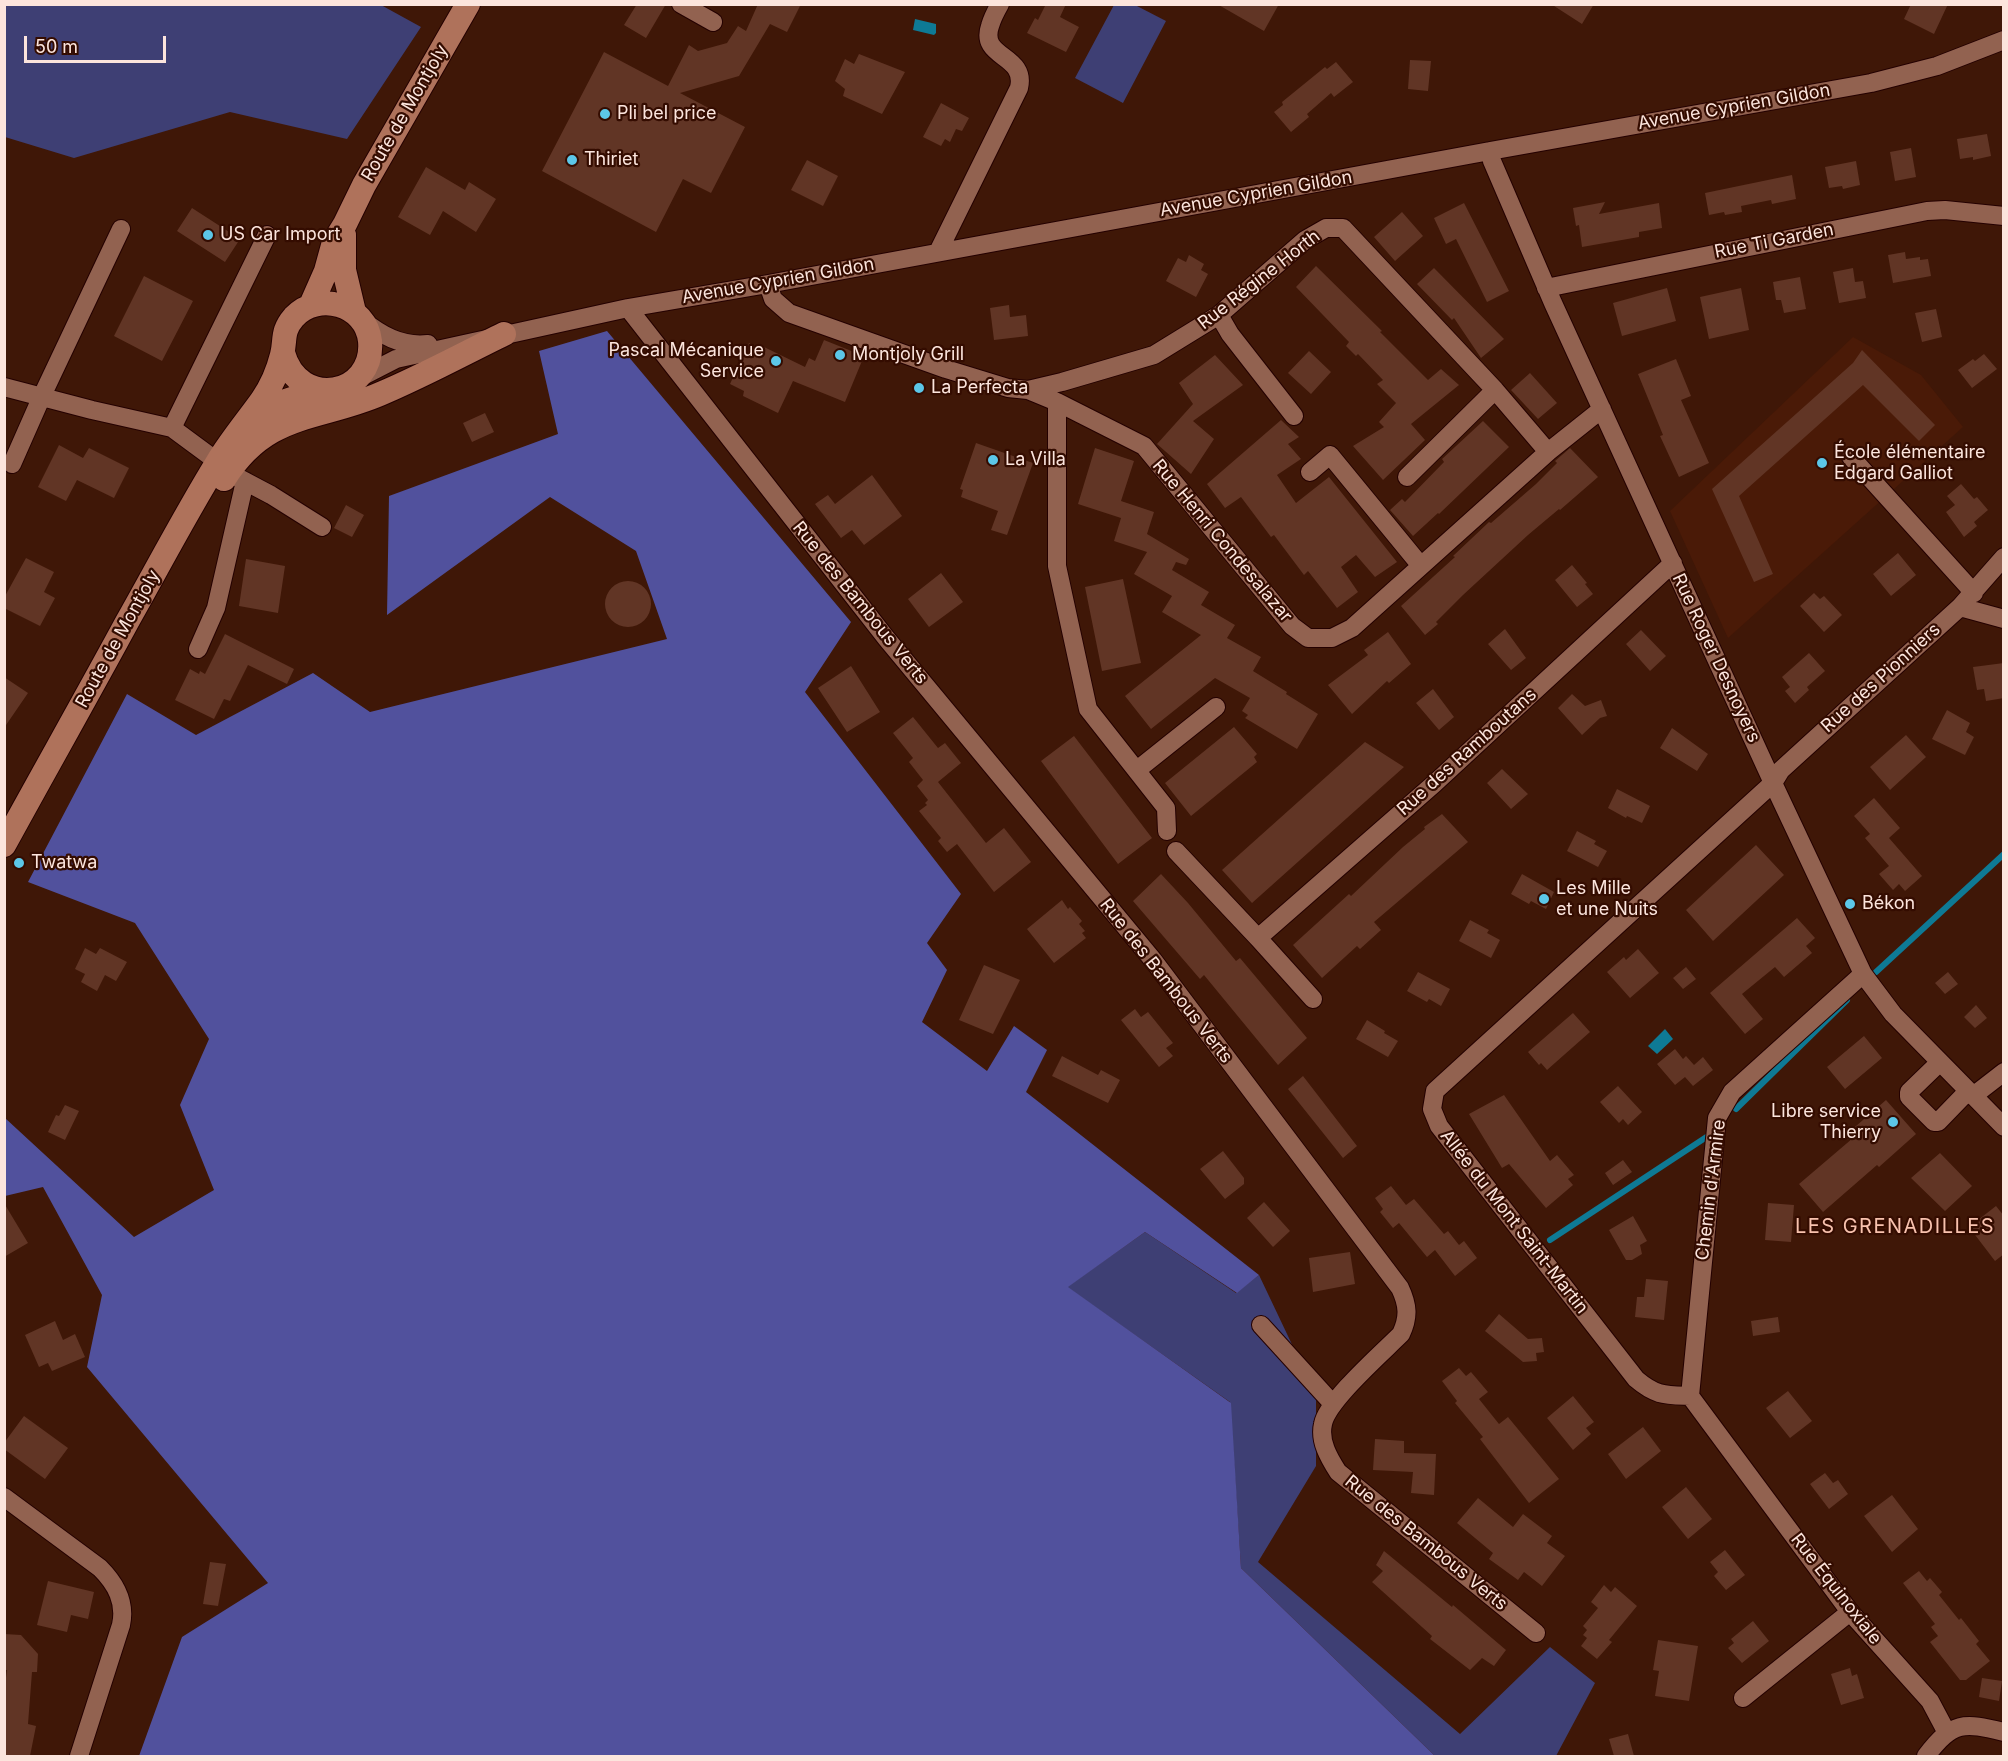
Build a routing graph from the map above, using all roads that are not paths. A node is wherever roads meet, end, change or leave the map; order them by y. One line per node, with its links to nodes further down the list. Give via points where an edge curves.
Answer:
1 (468, 4): 8 (main road, Route de Montjoly)
2 (681, 4): 4 (street)
3 (1000, 4): 11 (street, via 989,39 999,55 1018,69 1019,88)
4 (713, 22)
5 (2004, 40): 6 (street, Avenue Cyprien Gildon, via 1937,66 1871,83)
6 (1490, 151): 11 (street, Avenue Cyprien Gildon); 13 (street, Rue Roger Desnoyers)
7 (2004, 216): 13 (street, Rue Ti Garden, via 1927,211)
8 (345, 224): 14 (main road, Route de Montjoly, via 334,242); 16 (main road, Route de Montjoly, via 344,270)
9 (121, 229): 25 (street)
10 (267, 235): 29 (street)
11 (938, 252): 12 (street, Avenue Cyprien Gildon)
12 (768, 284): 15 (street, Avenue Cyprien Gildon); 23 (street, Rue Régine Horth, via 773,299 789,313 946,369 1008,388)
13 (1546, 288): 27 (street, Rue Roger Desnoyers)
14 (311, 305): 16 (main road, via 340,305); 19 (main road, via 288,324)
15 (628, 308): 18 (street, Avenue Cyprien Gildon); 60 (street, Rue des Bambous Verts, via 886,638 1152,960 1400,1288 1407,1308 1401,1334)
16 (357, 315): 18 (street, Avenue Cyprien Gildon, via 380,334 406,344); 20 (main road, via 369,339 370,351 368,362)
17 (1219, 315): 23 (street, Rue Régine Horth, via 1154,355); 24 (street, Rue Régine Horth, via 1305,240 1326,228 1343,228); 28 (street)
18 (504, 334): 20 (street, Avenue Cyprien Gildon, via 396,359); 34 (main road, via 380,394 274,429 246,452)
19 (283, 353): 22 (main road, via 291,373); 30 (main road, via 273,382)
20 (354, 380): 22 (main road, via 338,389)
21 (4, 387): 25 (street)
22 (319, 390): 30 (main road, via 286,401)
23 (1028, 390): 26 (street, Rue Henri Condesalazar)
24 (1495, 390): 31 (street, Rue Régine Horth); 36 (street)
25 (42, 396): 29 (street); 33 (street)
26 (1057, 402): 40 (street, Rue Henri Condesalazar, via 1144,446 1292,626 1308,638 1332,638 1352,628); 46 (street, via 1057,566 1088,709)
27 (1602, 409): 31 (street, Rue Henri Condesalazar); 39 (street, Rue Roger Desnoyers)
28 (1294, 416)
29 (172, 428): 34 (street)
30 (236, 435): 34 (main road)
31 (1548, 452): 40 (street, Rue Henri Condesalazar)
32 (1851, 457): 41 (street)
33 (12, 464)
34 (230, 472): 37 (street); 44 (street, via 216,608); 49 (main road, Route de Montjoly, via 171,562 147,585)
35 (1311, 472): 40 (street, via 1330,455)
36 (1407, 477)
37 (322, 528)
38 (2004, 557): 41 (street, Rue des Pionniers)
39 (1673, 563): 47 (street, Rue Roger Desnoyers); 51 (street, Rue des Ramboutans, via 1435,783)
40 (1421, 566)
41 (1974, 592): 42 (street, Rue des Pionniers)
42 (1960, 607): 43 (street); 47 (street, Rue des Pionniers, via 1781,770)
43 (2004, 619)
44 (198, 649)
45 (1216, 707): 46 (street)
46 (1137, 770): 48 (street, via 1166,808)
47 (1773, 783): 52 (street, Rue Roger Desnoyers); 59 (street, Allée du Mont Saint-Martin, via 1439,1086 1432,1101 1439,1126 1636,1379 1650,1391)
48 (1167, 831)
49 (4, 845)
50 (1176, 851): 51 (street)
51 (1258, 938): 53 (street)
52 (1863, 974): 54 (street, Rue Roger Desnoyers, via 1893,1014); 59 (street, Chemin d'Armire, via 1732,1092 1717,1118)
53 (1312, 999)
54 (1940, 1062): 56 (street, Rue Roger Desnoyers); 56 (street, via 1909,1092 1909,1097 1938,1122)
55 (2004, 1072): 56 (street)
56 (1971, 1094): 57 (street, Rue Roger Desnoyers)
57 (2004, 1127)
58 (1261, 1325): 60 (street)
59 (1690, 1396): 62 (street, Rue Équinoxiale)
60 (1332, 1403): 63 (street, Rue des Bambous Verts, via 1322,1435 1338,1472)
61 (4, 1497): 67 (street, via 100,1568 119,1593 121,1625)
62 (1850, 1612): 64 (street); 66 (street, Rue Équinoxiale, via 1930,1701)
63 (1536, 1633)
64 (1743, 1698)
65 (2004, 1732): 66 (street, via 1968,1725)
66 (1947, 1733): 68 (street)
67 (80, 1756)
68 (1926, 1756)

